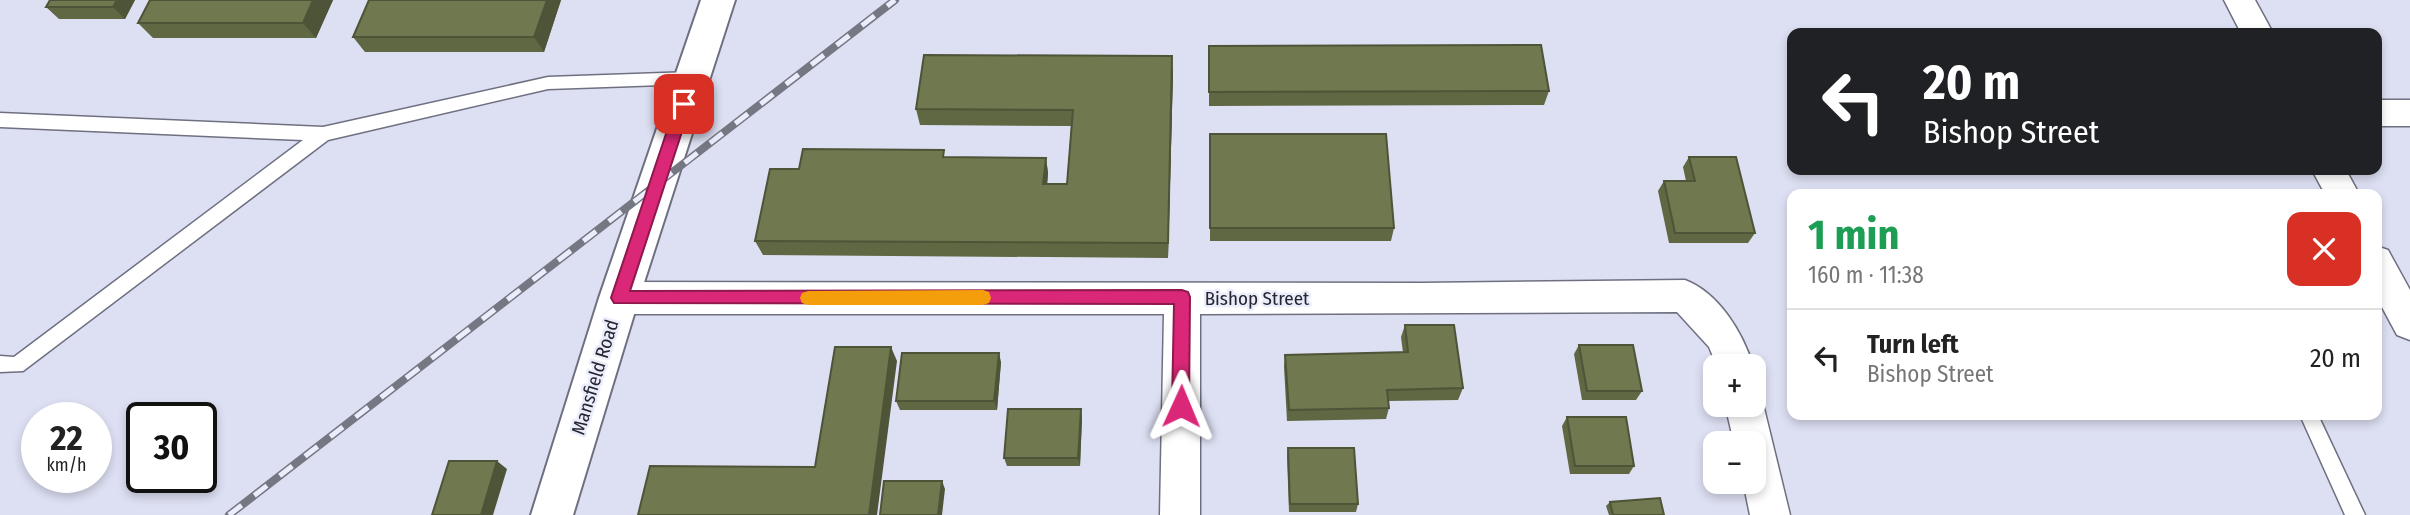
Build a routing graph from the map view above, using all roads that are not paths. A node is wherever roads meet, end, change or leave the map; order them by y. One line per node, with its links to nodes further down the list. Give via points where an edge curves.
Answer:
1 (718, 0): 4 (main road, Mansfield Road)
2 (2239, 0): 3 (street)
3 (2254, 28)
4 (692, 78): 8 (lane, via 548,83); 11 (main road, Mansfield Road)
5 (2382, 113): 6 (street)
6 (2410, 113)
7 (0, 120): 8 (lane)
8 (323, 134): 14 (lane, via 17,365)
9 (2382, 272): 12 (street)
10 (1182, 297): 11 (street, Bishop Street); 13 (street, Bishop Street, via 1685,296 1723,334); 18 (street)
11 (619, 298): 17 (main road, Mansfield Road)
12 (2410, 324)
13 (1733, 354)
14 (0, 364)
15 (2311, 420): 20 (lane)
16 (1765, 494): 19 (street)
17 (552, 515)
18 (1180, 515)
19 (1770, 515)
20 (2356, 515)

